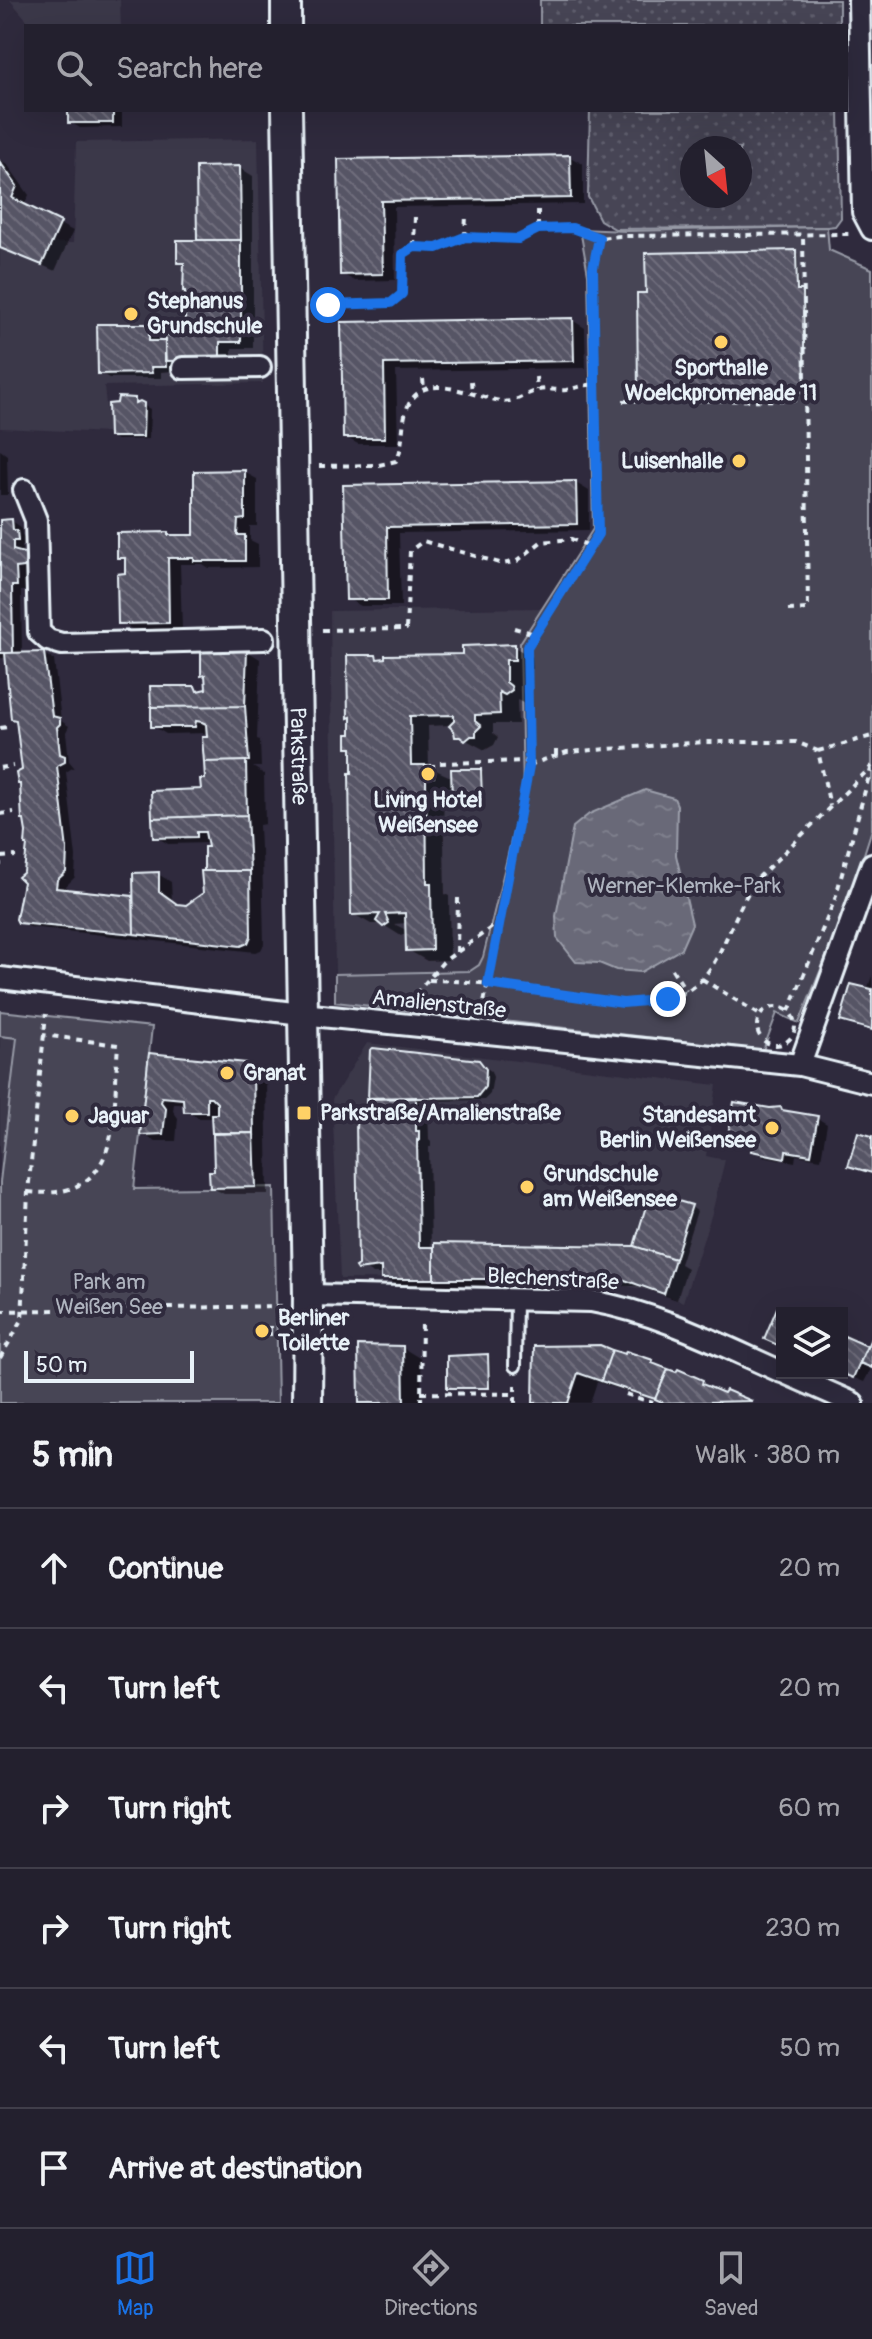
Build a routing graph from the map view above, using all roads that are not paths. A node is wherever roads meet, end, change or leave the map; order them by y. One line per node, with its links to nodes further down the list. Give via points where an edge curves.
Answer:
1 (286, 0): 3 (street)
2 (859, 0): 5 (street)
3 (286, 24)
4 (287, 112): 12 (street, Parkstraße)
5 (862, 232)
6 (260, 367): 7 (street)
7 (183, 368)
8 (24, 490): 9 (street, via 36,520 39,632 48,640 62,644)
9 (264, 639)
10 (872, 864): 13 (street)
11 (0, 978): 12 (street, Amalienstraße)
12 (302, 1014): 13 (street, Amalienstraße); 16 (street, Parkstraße)
13 (800, 1065): 14 (street, Amalienstraße)
14 (872, 1083)
15 (516, 1299): 16 (street, Blechenstraße); 17 (lane); 18 (street, Blechenstraße, via 630,1308)
16 (296, 1300): 20 (street, Parkstraße)
17 (515, 1366)
18 (776, 1369)
19 (799, 1379): 21 (street, Blechenstraße)
20 (307, 1403)
21 (853, 1403)

